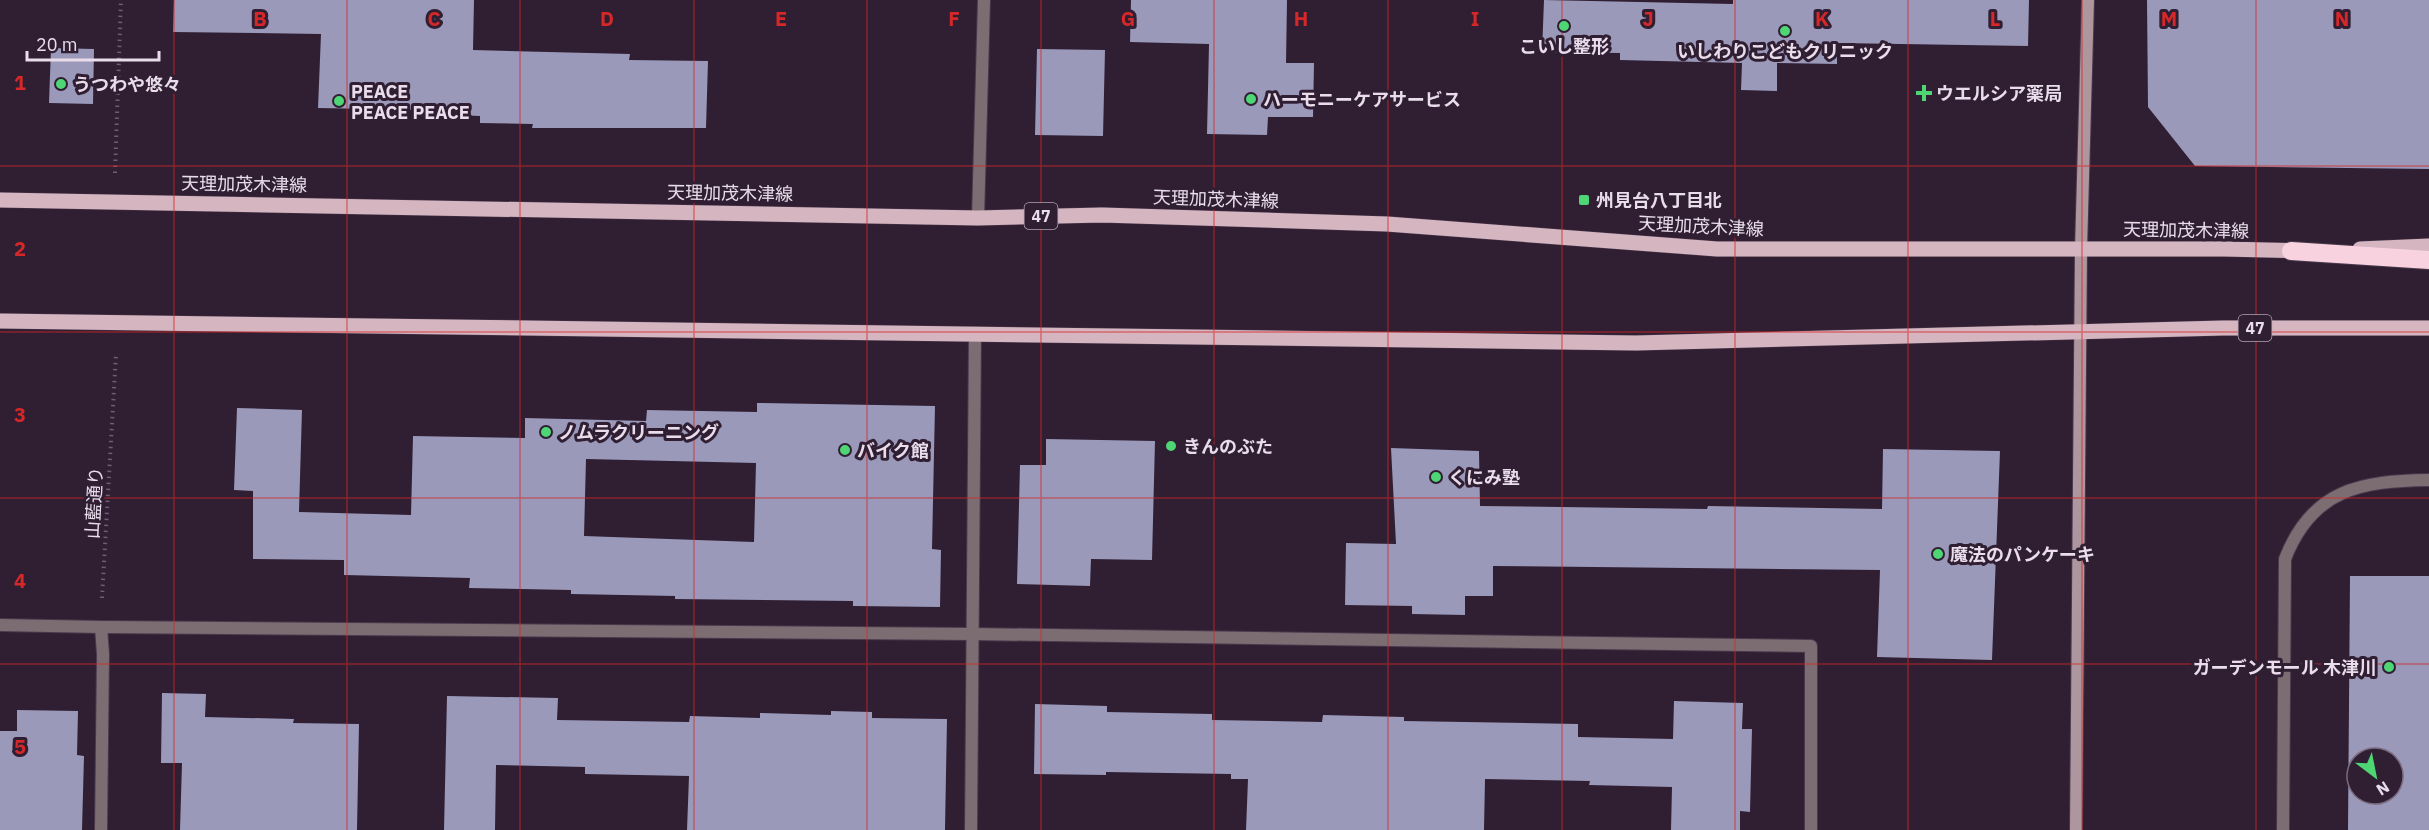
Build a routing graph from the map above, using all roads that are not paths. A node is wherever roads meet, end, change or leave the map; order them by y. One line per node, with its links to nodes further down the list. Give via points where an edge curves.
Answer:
1 (984, 0): 4 (street)
2 (2088, 0): 6 (street)
3 (0, 200): 4 (main road, 天理加茂木津線 / 47)
4 (978, 218): 6 (main road, 天理加茂木津線 / 47, via 1102,215 1387,224 1717,249)
5 (2429, 246): 7 (main road, 天理加茂木津線 / 47)
6 (2081, 249): 7 (main road, 天理加茂木津線 / 47); 11 (street)
7 (2291, 251): 8 (highway)
8 (2429, 260)
9 (0, 321): 12 (main road, 47)
10 (2429, 328): 11 (main road, 47)
11 (2080, 331): 12 (main road, 47, via 1636,343); 20 (street)
12 (975, 333): 16 (street)
13 (2429, 480): 21 (street, via 2362,485 2333,496 2294,537 2285,559)
14 (0, 625): 15 (street)
15 (101, 627): 16 (street); 17 (street)
16 (973, 634): 18 (street); 19 (street, via 1811,646)
17 (101, 830)
18 (971, 830)
19 (1811, 830)
20 (2076, 830)
21 (2283, 830)

